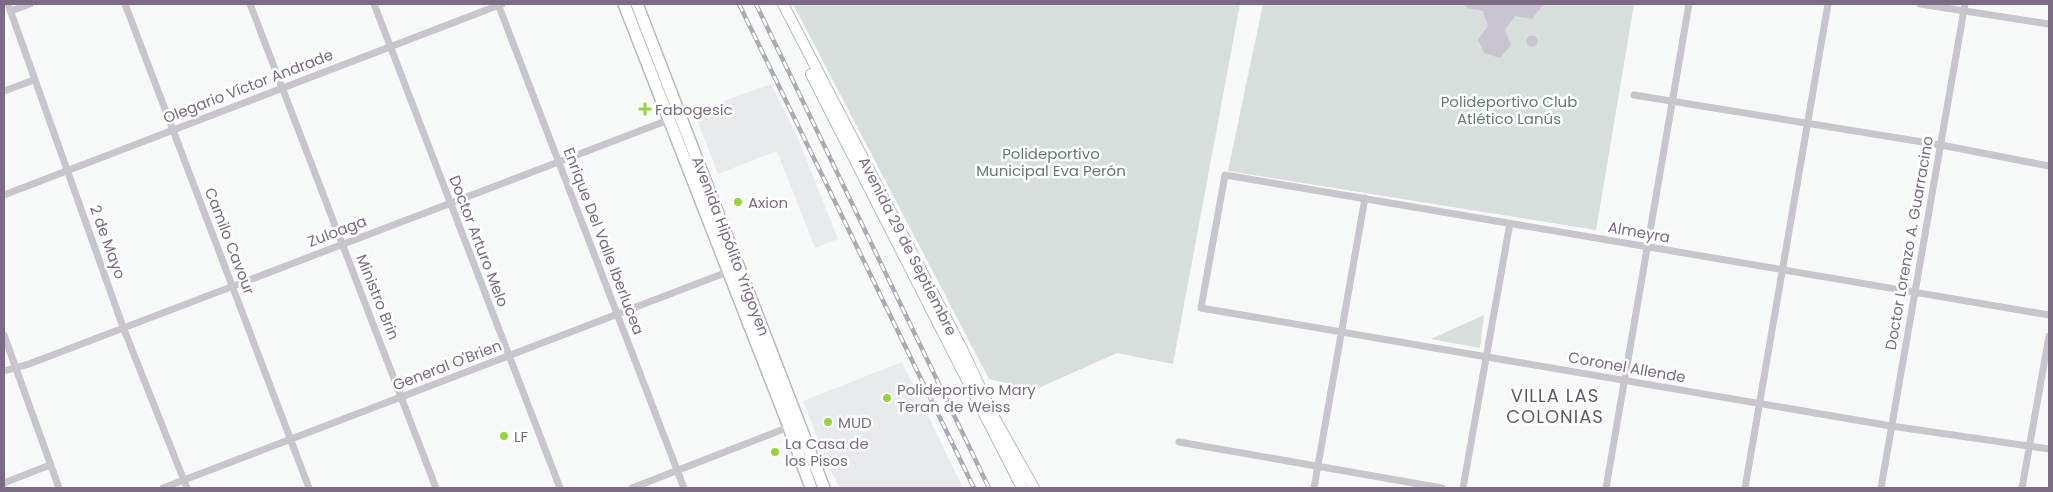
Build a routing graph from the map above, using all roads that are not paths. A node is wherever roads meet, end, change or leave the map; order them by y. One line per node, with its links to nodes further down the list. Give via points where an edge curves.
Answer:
1 (30, 4): 13 (street)
2 (125, 4): 24 (street, Camilo Cavour)
3 (250, 4): 18 (street, Ministro Brin)
4 (374, 4): 16 (street, Doctor Arturo Melo)
5 (500, 4): 16 (street, Olegario Víctor Andrade); 26 (street, Enrique Del Valle Iberlucea)
6 (624, 4): 22 (main road, Avenida Hipólito Yrigoyen)
7 (638, 4): 22 (main road, Avenida Hipólito Yrigoyen)
8 (775, 4): 75 (street, Avenida 29 de Septiembre)
9 (783, 4): 76 (street, Avenida 29 de Septiembre)
10 (1689, 4): 21 (street)
11 (1828, 4): 23 (street)
12 (1920, 4): 14 (street)
13 (10, 7): 17 (street, 2 de Mayo)
14 (1965, 7): 15 (street); 25 (street, Doctor Lorenzo A. Guarracino)
15 (2049, 24)
16 (390, 46): 18 (street, Olegario Víctor Andrade); 31 (street, Doctor Arturo Melo)
17 (34, 80): 19 (street); 28 (street, 2 de Mayo)
18 (282, 88): 24 (street, Olegario Víctor Andrade); 33 (street, Ministro Brin)
19 (4, 91)
20 (1634, 95): 21 (street)
21 (1672, 101): 23 (street); 34 (street)
22 (675, 117): 26 (street, Zuloaga); 35 (main road, Avenida Hipólito Yrigoyen); 37 (main road, Avenida Hipólito Yrigoyen)
23 (1808, 124): 25 (street); 36 (street)
24 (173, 129): 28 (street, Olegario Víctor Andrade); 38 (street, Camilo Cavour)
25 (1941, 146): 27 (street); 39 (street, Doctor Lorenzo A. Guarracino)
26 (559, 162): 31 (street, Zuloaga); 41 (street, Enrique Del Valle Iberlucea)
27 (2049, 166)
28 (67, 171): 29 (street, Olegario Víctor Andrade); 43 (street, 2 de Mayo)
29 (4, 195)
30 (1365, 198): 32 (street, Almeyra); 40 (street, Almeyra, via 1225,175); 44 (street)
31 (450, 202): 33 (street, Zuloaga); 47 (street, Doctor Arturo Melo)
32 (1510, 223): 34 (street, Almeyra); 48 (street)
33 (342, 244): 38 (street, Zuloaga); 52 (street, Ministro Brin)
34 (1647, 247): 36 (street, Almeyra); 51 (street)
35 (740, 267): 37 (street, General O'Brien); 74 (main road, Avenida Hipólito Yrigoyen)
36 (1783, 270): 39 (street, Almeyra); 53 (street)
37 (729, 271): 41 (street, General O'Brien); 55 (main road, Avenida Hipólito Yrigoyen)
38 (233, 286): 43 (street, Zuloaga); 56 (street, Camilo Cavour)
39 (1914, 292): 42 (street, Almeyra); 54 (street, Doctor Lorenzo A. Guarracino)
40 (1201, 308): 44 (street, Coronel Allende)
41 (618, 315): 47 (street, General O'Brien); 62 (street, Enrique Del Valle Iberlucea)
42 (2049, 316)
43 (123, 327): 49 (street, Zuloaga); 63 (street, 2 de Mayo)
44 (1342, 332): 48 (street, Coronel Allende); 61 (street)
45 (4, 335): 49 (street)
46 (2049, 336): 58 (street)
47 (509, 356): 52 (street, General O'Brien); 70 (street, Doctor Arturo Melo)
48 (1486, 356): 51 (street, Coronel Allende); 79 (street)
49 (16, 368): 50 (street, Zuloaga); 60 (street)
50 (4, 371)
51 (1626, 381): 53 (street, Coronel Allende); 80 (street)
52 (402, 397): 56 (street, General O'Brien); 69 (street, Ministro Brin)
53 (1759, 403): 54 (street, Coronel Allende); 81 (street)
54 (1891, 426): 58 (street, Coronel Allende); 82 (street, Doctor Lorenzo A. Guarracino)
55 (789, 427): 62 (street); 73 (main road, Avenida Hipólito Yrigoyen)
56 (291, 440): 63 (street, General O'Brien); 68 (street, Camilo Cavour)
57 (1179, 442): 61 (street)
58 (2031, 446): 59 (street, Coronel Allende); 83 (street)
59 (2049, 449)
60 (50, 465): 64 (street); 65 (street)
61 (1318, 466): 77 (street); 78 (street)
62 (677, 471): 71 (street); 72 (street, Enrique Del Valle Iberlucea)
63 (184, 480): 66 (street, General O'Brien); 67 (street, 2 de Mayo)
64 (4, 482)
65 (59, 488)
66 (163, 488)
67 (187, 488)
68 (310, 488)
69 (436, 488)
70 (560, 488)
71 (632, 488)
72 (684, 488)
73 (811, 488)
74 (824, 488)
75 (1022, 488)
76 (1034, 488)
77 (1314, 488)
78 (1442, 488)
79 (1463, 488)
80 (1606, 488)
81 (1745, 488)
82 (1881, 488)
83 (2022, 488)

